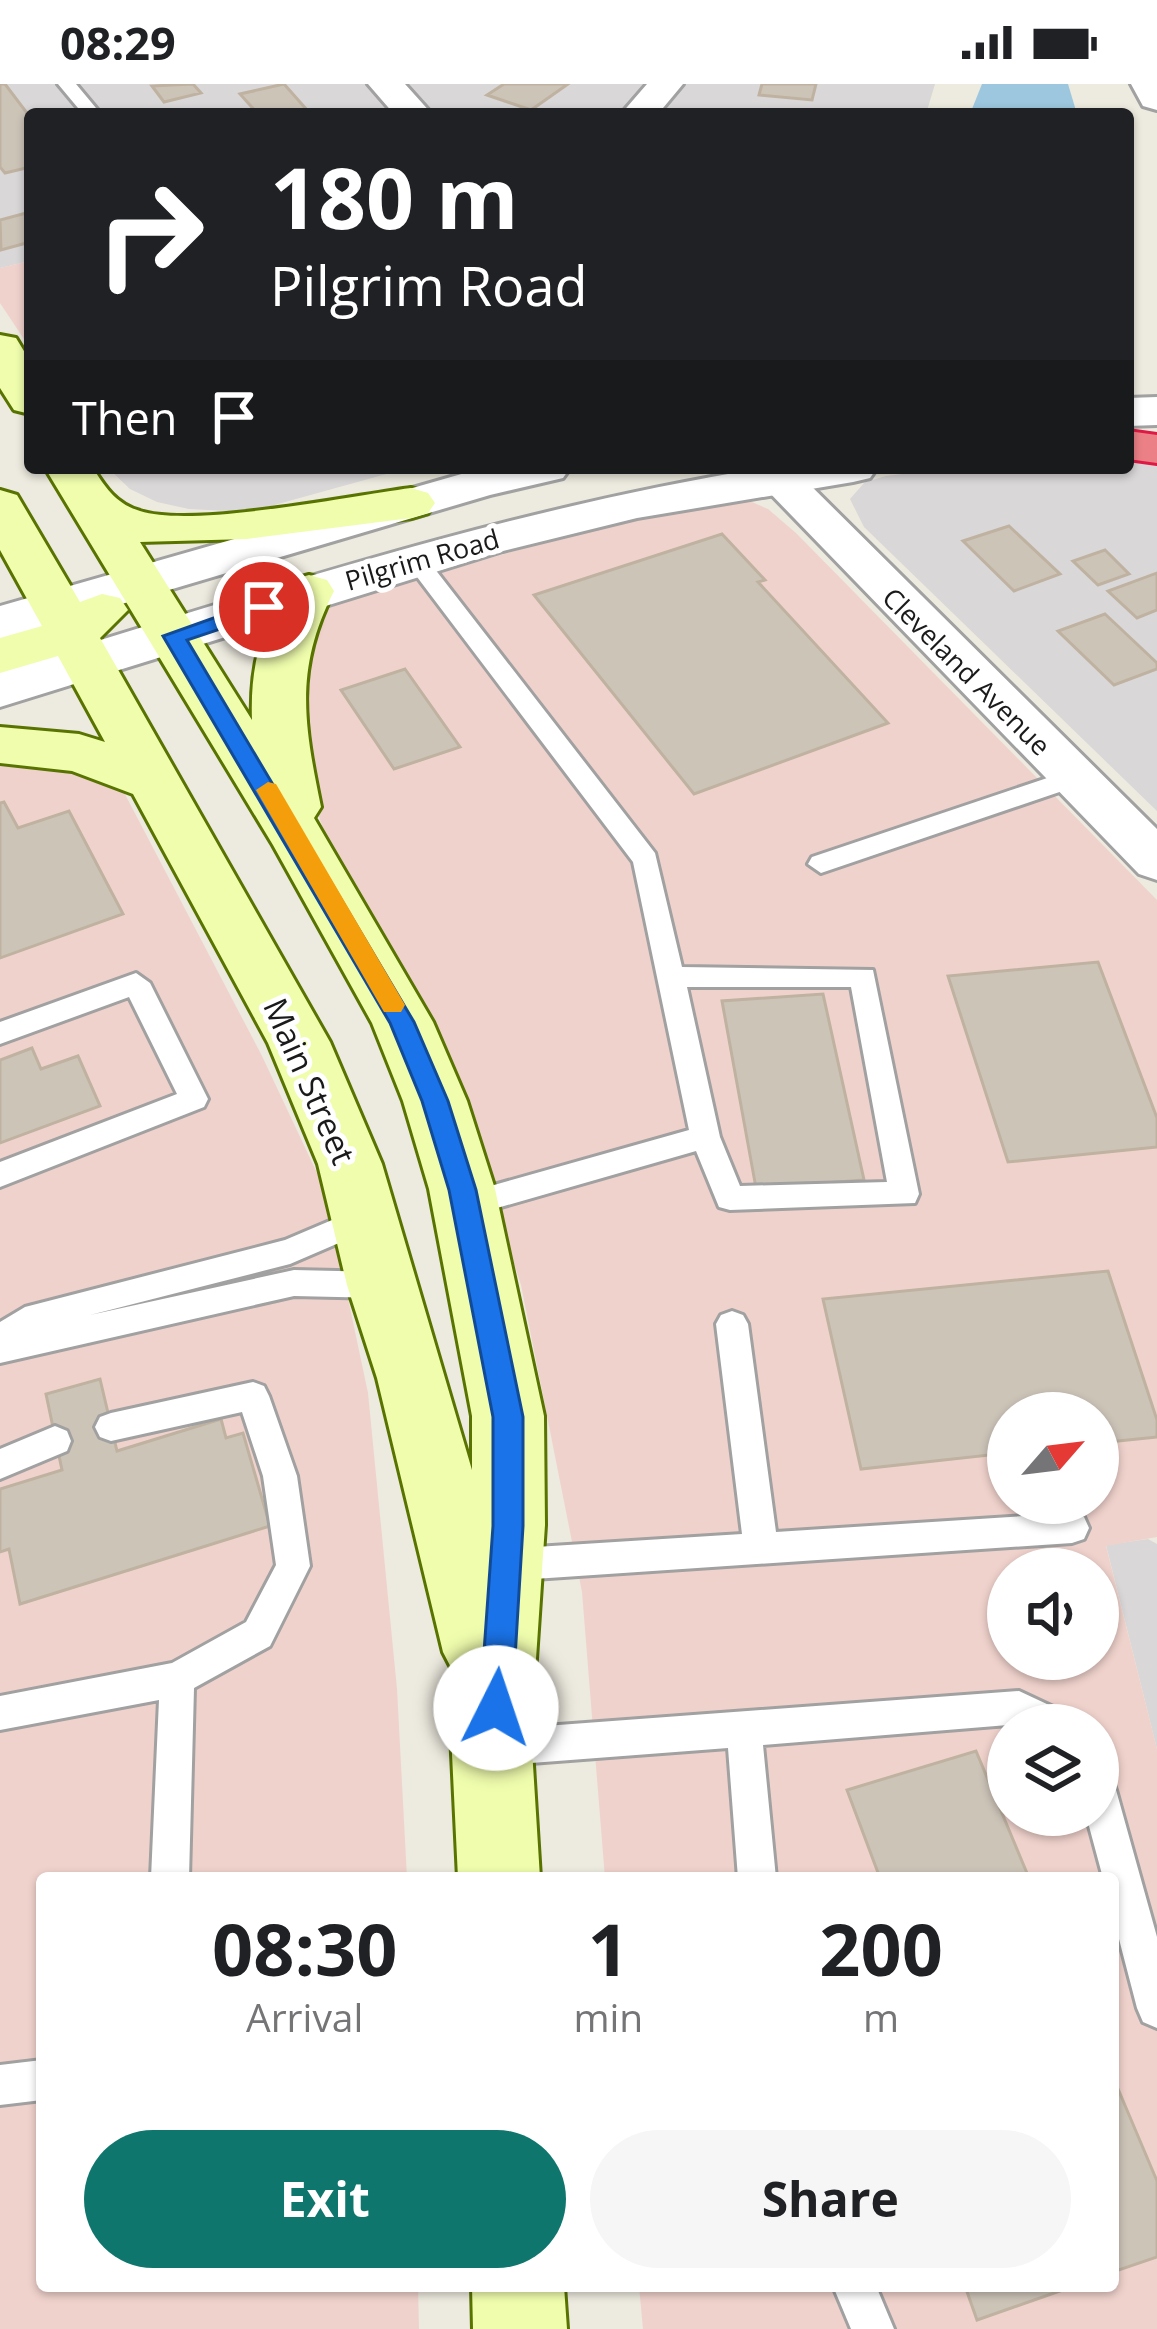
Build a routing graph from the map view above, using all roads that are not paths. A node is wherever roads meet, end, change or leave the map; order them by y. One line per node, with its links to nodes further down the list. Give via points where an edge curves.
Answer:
1 (67, 84): 6 (lane)
2 (386, 84): 7 (street)
3 (666, 84): 8 (street)
4 (1150, 84): 5 (street)
5 (1157, 98)
6 (87, 108)
7 (408, 108)
8 (644, 108)
9 (11, 349): 10 (main road)
10 (24, 384)
11 (522, 474): 16 (street, Pilgrim Road)
12 (713, 474): 17 (street)
13 (809, 474): 14 (street, Pilgrim Road)
14 (779, 478): 17 (street, Pilgrim Road); 28 (street, Cleveland Avenue)
15 (80, 485): 16 (main road, via 112,519 146,528); 20 (main road, Main Street)
16 (411, 503): 20 (street, Pilgrim Road)
17 (637, 503): 19 (street, Pilgrim Road)
18 (0, 506): 23 (main road, Main Street)
19 (416, 560): 21 (street, Pilgrim Road); 33 (lane, via 646,860)
20 (139, 583): 23 (main road); 24 (main road, Main Street)
21 (309, 591): 24 (street, Pilgrim Road); 30 (main road, via 286,635 280,671 280,735)
22 (0, 623): 23 (street, Pilgrim Road)
23 (70, 634): 24 (street, Pilgrim Road); 25 (main road); 26 (street, Pilgrim Road); 29 (main road, Main Street)
24 (174, 636): 30 (main road, Main Street)
25 (0, 656)
26 (0, 689)
27 (0, 745): 29 (main road, via 79,753)
28 (1074, 778): 31 (street, Cleveland Avenue); 32 (lane)
29 (152, 780): 38 (main road, Main Street, via 298,1042 350,1164)
30 (298, 840): 37 (main road, Main Street, via 402,1022)
31 (1157, 862)
32 (821, 864)
33 (672, 977): 35 (lane); 35 (lane, via 862,977 904,1194 730,1198)
34 (0, 1033): 36 (lane, via 136,983 194,1099)
35 (706, 1138): 37 (lane)
36 (0, 1175)
37 (466, 1205): 38 (main road); 47 (main road, Main Street, via 508,1417)
38 (372, 1247): 40 (lane, via 290,1251 35,1316); 41 (lane, via 294,1283); 47 (main road, Main Street)
39 (732, 1324): 46 (lane)
40 (0, 1337)
41 (0, 1349)
42 (111, 1426): 48 (lane, via 253,1396 280,1476 293,1566 258,1634)
43 (55, 1441): 44 (lane)
44 (0, 1464)
45 (1072, 1528): 46 (lane)
46 (760, 1548): 47 (lane)
47 (483, 1565): 51 (main road, Main Street)
48 (178, 1679): 50 (lane); 54 (lane)
49 (987, 1711): 52 (lane)
50 (0, 1713)
51 (494, 1728): 52 (lane); 55 (main road, Main Street)
52 (744, 1730): 56 (lane)
53 (1110, 1836): 57 (lane)
54 (170, 1872)
55 (499, 1872)
56 (756, 1872)
57 (1157, 2008)
58 (36, 2081): 59 (lane)
59 (0, 2085)
60 (518, 2292): 62 (main road)
61 (857, 2292): 63 (lane)
62 (520, 2329)
63 (873, 2329)

